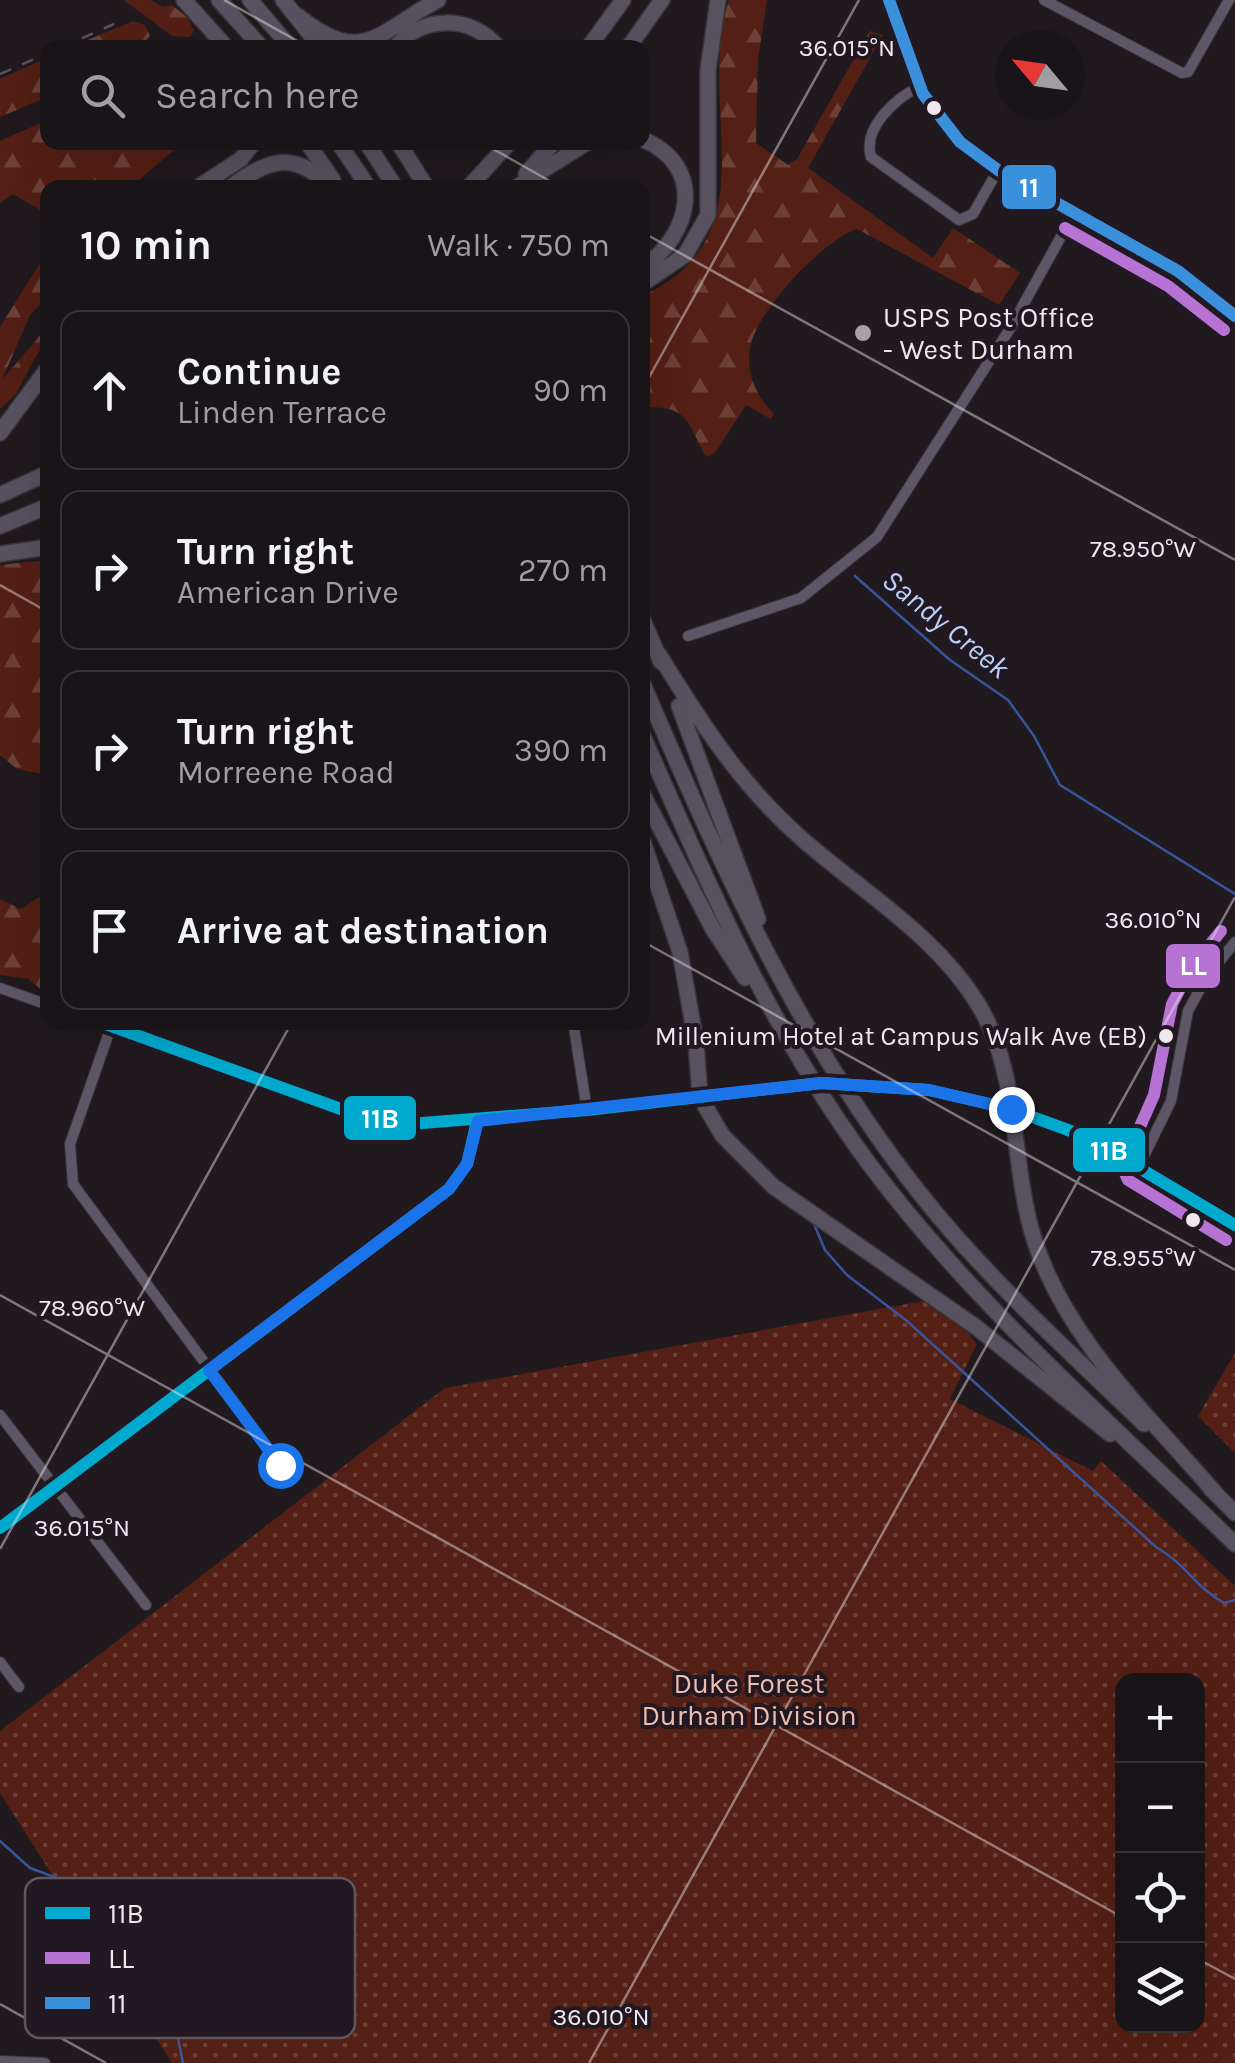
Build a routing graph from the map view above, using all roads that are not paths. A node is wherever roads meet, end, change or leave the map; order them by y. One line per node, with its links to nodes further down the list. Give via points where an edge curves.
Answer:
1 (184, 0): 13 (highway)
2 (219, 0): 14 (highway)
3 (250, 0): 15 (highway)
4 (284, 0): 12 (highway)
5 (438, 0): 18 (highway)
6 (623, 0): 21 (highway)
7 (662, 0): 22 (highway)
8 (718, 0): 48 (highway, via 708,70 708,214 685,255)
9 (889, 0): 23 (street)
10 (1044, 0): 11 (street, via 1182,73)
11 (1229, 0)
12 (298, 16): 16 (highway); 17 (highway)
13 (220, 40)
14 (255, 40)
15 (284, 40)
16 (314, 40)
17 (336, 40)
18 (366, 40)
19 (402, 40): 20 (highway, via 444,22 474,28)
20 (489, 40)
21 (594, 40)
22 (634, 40)
23 (919, 87): 34 (street, via 943,124); 34 (street, via 892,102 870,141 871,157 959,220 973,214)
24 (650, 144): 47 (highway, via 673,160 687,196 675,238)
25 (247, 150): 36 (highway)
26 (311, 150): 39 (highway)
27 (343, 150): 40 (highway)
28 (371, 150): 41 (highway)
29 (402, 150): 42 (highway)
30 (492, 150): 35 (highway)
31 (503, 150): 35 (highway)
32 (547, 150): 44 (highway)
33 (575, 150): 45 (highway)
34 (998, 170): 46 (street)
35 (482, 174): 43 (highway)
36 (208, 180)
37 (241, 180): 38 (highway, via 278,162 304,165)
38 (325, 180)
39 (331, 180)
40 (364, 180)
41 (391, 180)
42 (422, 180)
43 (476, 180)
44 (521, 180)
45 (527, 180)
46 (1074, 213): 49 (street, via 1178,271); 59 (street, via 1011,327 878,537 801,598)
47 (650, 261)
48 (650, 279)
49 (1235, 315)
50 (40, 379): 51 (highway)
51 (0, 433)
52 (40, 478): 53 (highway)
53 (0, 495)
54 (40, 509): 55 (highway)
55 (0, 526)
56 (40, 548): 57 (highway)
57 (0, 554)
58 (650, 636): 60 (highway)
59 (688, 636)
60 (658, 653): 66 (highway); 74 (highway, via 704,730 749,787 956,972 989,1024)
61 (650, 700): 66 (highway)
62 (650, 751): 69 (highway)
63 (650, 807): 69 (highway, via 727,954)
64 (650, 863): 73 (highway, via 680,952)
65 (1235, 942): 77 (street, via 1188,1012 1172,1102)
66 (771, 966): 84 (highway, via 828,1064 928,1203 1006,1289)
67 (0, 988): 68 (street)
68 (40, 1001)
69 (766, 1004): 82 (highway, via 835,1116 907,1212 984,1298)
70 (110, 1030): 79 (street, via 70,1144 70,1176)
71 (120, 1030): 76 (street, via 369,1118)
72 (574, 1030): 75 (street)
73 (700, 1096): 74 (street, bridge, via 878,1085); 75 (street); 82 (highway, via 722,1135 774,1187 976,1327)
74 (1011, 1109): 77 (street, via 1087,1137); 84 (highway, via 1026,1209 1052,1284 1104,1364)
75 (587, 1110): 76 (street)
76 (478, 1121): 79 (street, via 467,1164 449,1189)
77 (1139, 1166): 78 (street)
78 (1235, 1225)
79 (209, 1370): 81 (street); 83 (street)
80 (0, 1415): 83 (street)
81 (280, 1465)
82 (1170, 1480): 87 (highway)
83 (54, 1486): 86 (street); 88 (street)
84 (1218, 1496): 85 (highway)
85 (1235, 1513)
86 (0, 1528)
87 (1235, 1544)
88 (146, 1604)
89 (0, 1662): 90 (street)
90 (19, 1687)
91 (0, 2060): 92 (street)
92 (46, 2063)

